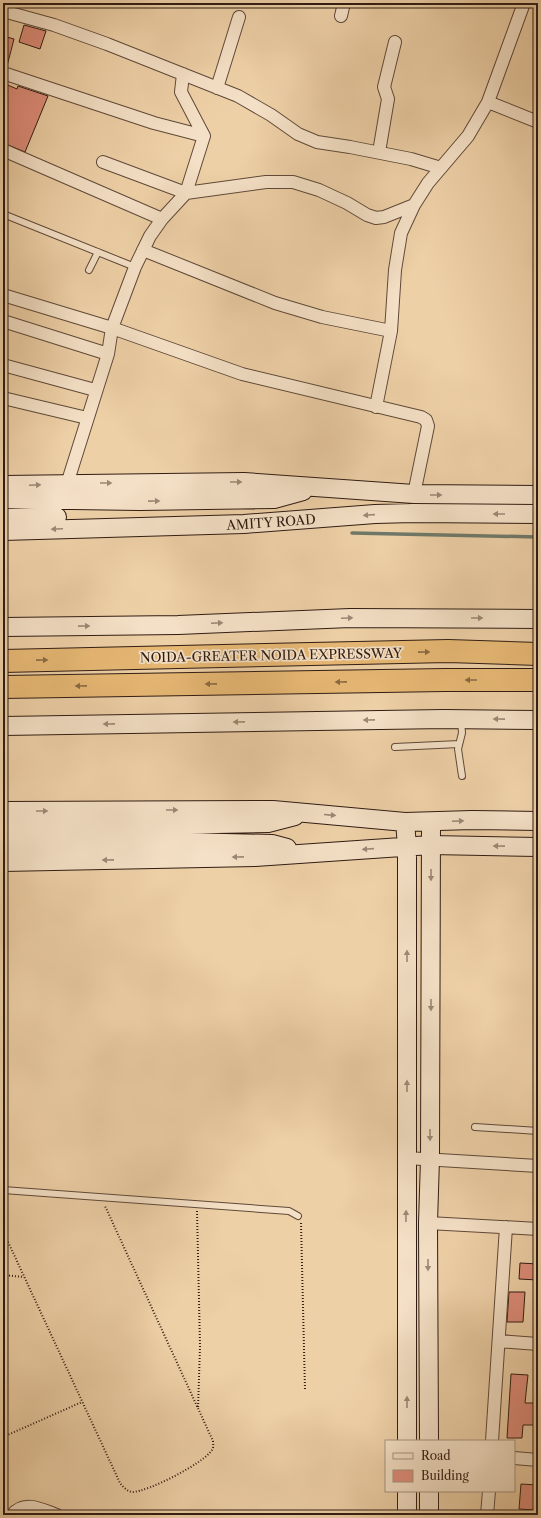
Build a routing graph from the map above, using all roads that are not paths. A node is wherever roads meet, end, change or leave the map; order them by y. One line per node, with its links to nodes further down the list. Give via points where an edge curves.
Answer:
1 (344, 3): 4 (street)
2 (524, 3): 10 (street)
3 (3, 11): 8 (street, via 60,28)
4 (341, 16)
5 (239, 17): 9 (street)
6 (395, 42): 14 (street, via 384,87 388,99)
7 (3, 73): 12 (street, via 154,123)
8 (183, 74): 9 (street); 12 (street, via 181,92)
9 (218, 88): 14 (street, via 238,96 298,134 317,142)
10 (488, 102): 11 (street); 16 (street, via 468,136)
11 (538, 122)
12 (204, 136): 17 (street)
13 (3, 150): 20 (street)
14 (379, 152): 16 (street)
15 (103, 162): 17 (street)
16 (441, 168): 18 (street)
17 (186, 194): 18 (street, via 266,182 293,182 347,202 376,218); 20 (street)
18 (414, 205): 28 (street, via 401,233)
19 (3, 214): 22 (lane)
20 (162, 219): 21 (street)
21 (143, 250): 23 (street); 28 (street, via 275,303 322,317)
22 (98, 252): 23 (lane); 24 (lane)
23 (135, 267): 27 (street)
24 (89, 270)
25 (3, 295): 27 (street)
26 (3, 321): 29 (street)
27 (112, 328): 29 (street); 33 (street, via 242,374)
28 (391, 331): 33 (street)
29 (108, 354): 31 (street)
30 (3, 366): 31 (street)
31 (95, 390): 34 (street)
32 (3, 398): 34 (street)
33 (376, 407): 38 (street, via 426,420 428,426)
34 (87, 418): 35 (street)
35 (68, 484): 36 (street, one-way to 35); 37 (street, one-way to 37, via 244,482)
36 (3, 486)
37 (314, 487): 38 (street); 40 (street, one-way to 37, via 274,499)
38 (414, 494): 39 (street, one-way to 39)
39 (538, 496)
40 (3, 499)
41 (538, 514): 43 (street, AMITY ROAD, one-way to 43, via 413,513)
42 (3, 518): 43 (street, via 269,514)
43 (303, 520): 44 (street, AMITY ROAD, one-way to 44)
44 (3, 531)
45 (538, 619): 46 (street, one-way to 45, via 178,625 350,618)
46 (3, 627)
47 (538, 654): 48 (highway, NOIDA-GREATER NOIDA EXPRESSWAY, one-way to 47, via 448,651)
48 (3, 661)
49 (538, 680): 50 (highway, one-way to 50)
50 (3, 687)
51 (461, 718): 52 (street, one-way to 51); 53 (street, one-way to 53); 54 (lane, via 462,733)
52 (538, 720)
53 (3, 726)
54 (459, 744): 55 (lane); 56 (lane)
55 (395, 747)
56 (462, 776)
57 (3, 811): 58 (street, one-way to 58, via 273,810)
58 (306, 813): 59 (street, one-way to 59); 62 (street, via 268,823)
59 (405, 822): 60 (street); 65 (street)
60 (431, 822): 61 (street, one-way to 61); 64 (street)
61 (538, 822)
62 (3, 828)
63 (3, 845): 67 (street, via 181,842 272,844)
64 (431, 845): 65 (street); 66 (street, one-way to 64); 72 (street, one-way to 72)
65 (407, 846): 67 (street, one-way to 67); 71 (street, one-way to 65)
66 (538, 847)
67 (305, 853): 68 (street, one-way to 68, via 255,857)
68 (3, 862)
69 (475, 1127): 70 (lane)
70 (538, 1131)
71 (406, 1158): 72 (street); 81 (street, one-way to 71)
72 (430, 1159): 73 (street); 76 (street)
73 (538, 1166)
74 (3, 1190): 75 (lane, via 289,1211)
75 (298, 1216)
76 (428, 1223): 77 (street); 82 (street, one-way to 82)
77 (506, 1226): 78 (street); 79 (street)
78 (538, 1229)
79 (499, 1341): 80 (street); 83 (street)
80 (538, 1344)
81 (407, 1440)
82 (429, 1440)
83 (492, 1440)
84 (515, 1458): 85 (street)
85 (538, 1460)
86 (407, 1492): 91 (street)
87 (429, 1492): 92 (street)
88 (489, 1492): 93 (street)
89 (12, 1515): 90 (street, via 24,1506)
90 (57, 1515)
91 (407, 1515)
92 (429, 1515)
93 (487, 1515)

